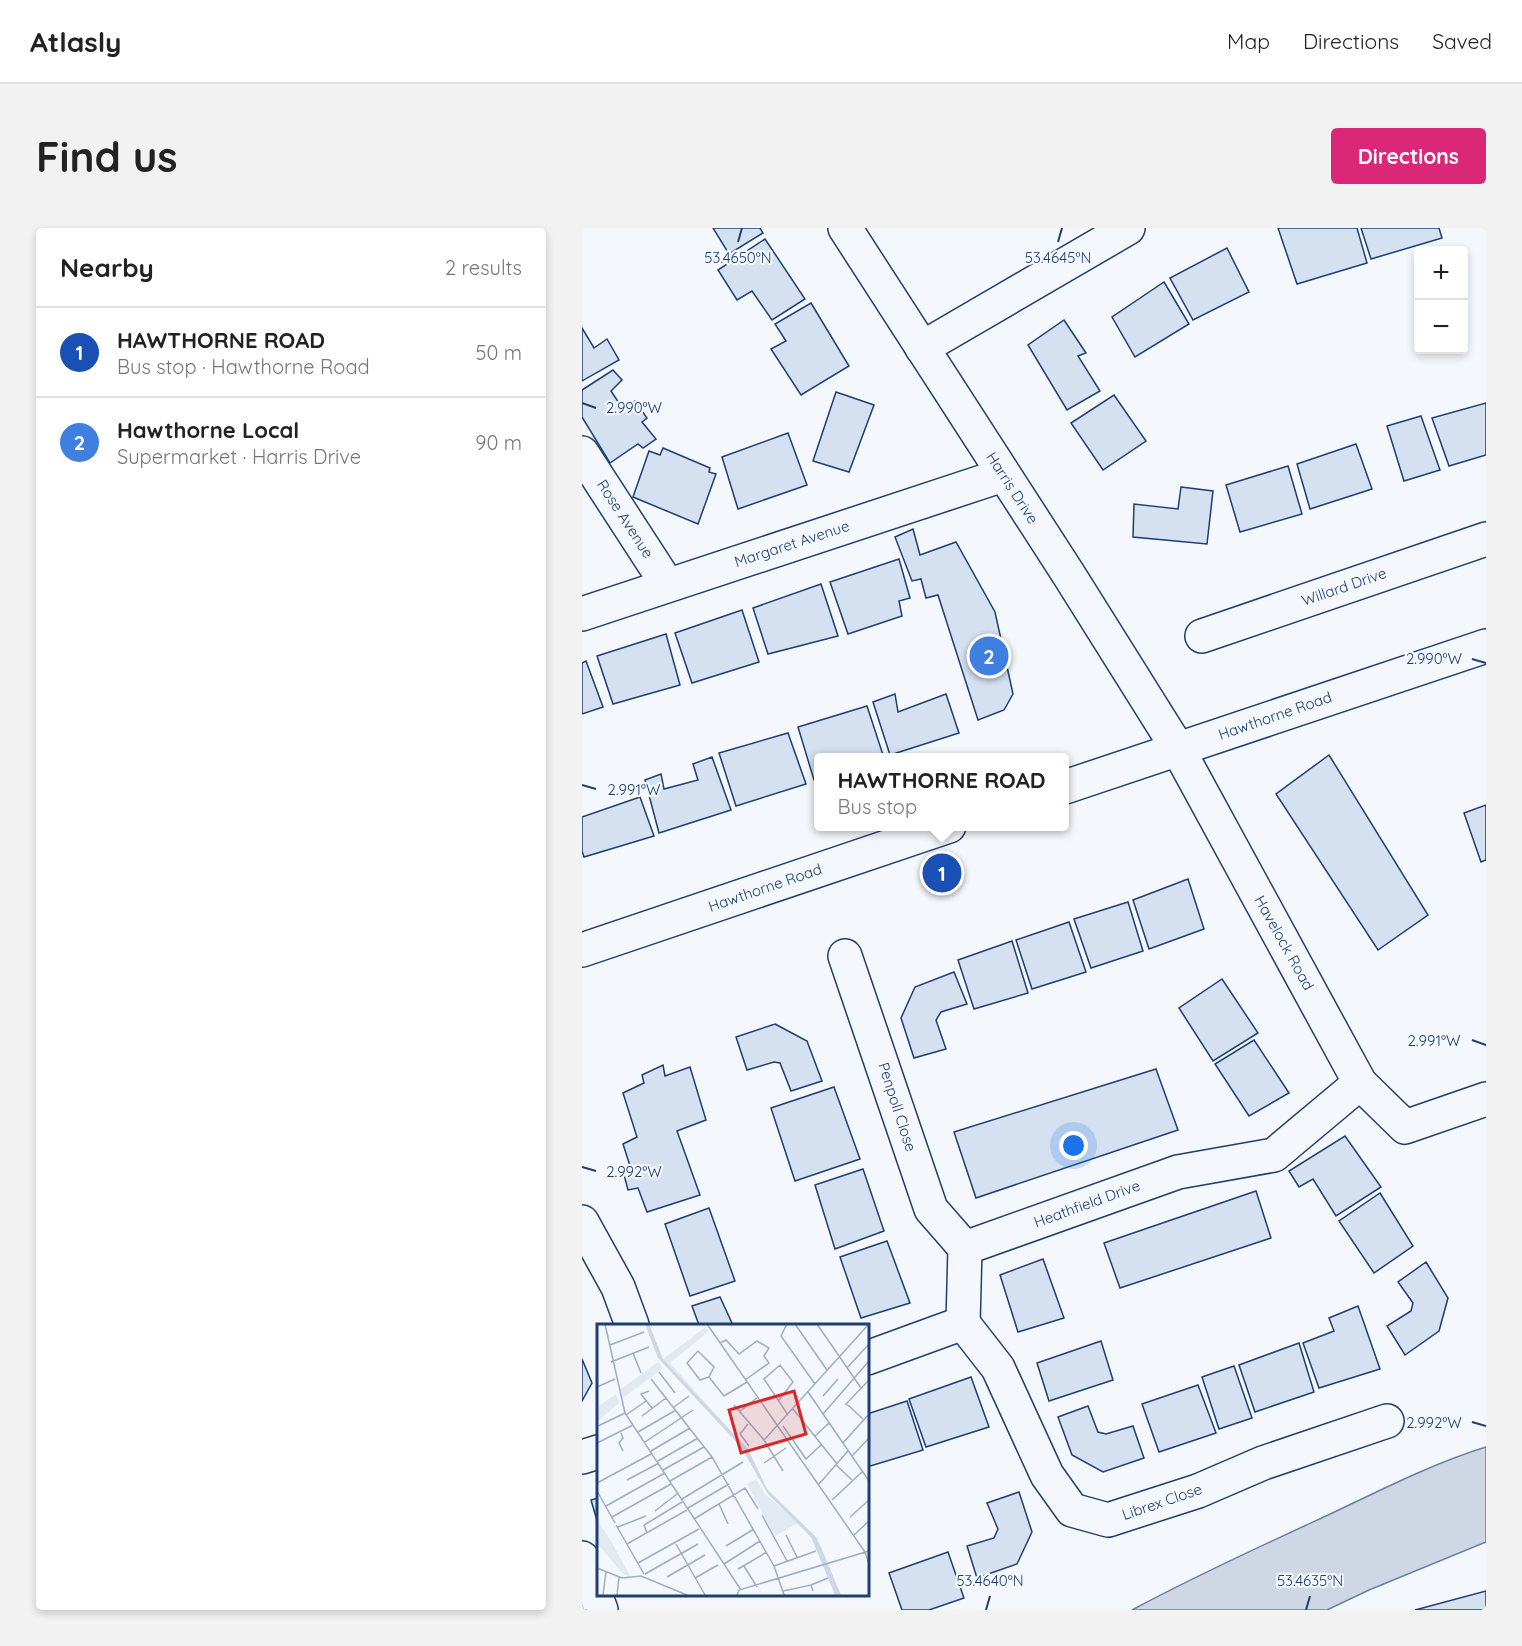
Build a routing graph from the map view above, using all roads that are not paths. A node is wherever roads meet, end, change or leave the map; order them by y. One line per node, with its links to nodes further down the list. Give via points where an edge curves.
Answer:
1 (845, 228): 3 (street, Harris Drive)
2 (1128, 228): 3 (street)
3 (922, 348): 5 (street, Harris Drive)
4 (582, 453): 7 (street, Rose Avenue)
5 (1003, 475): 7 (street, Margaret Avenue); 11 (street, Harris Drive)
6 (1486, 538): 9 (street, Willard Drive)
7 (667, 584): 8 (street, Margaret Avenue)
8 (582, 614)
9 (1202, 636)
10 (1486, 646): 11 (street, Hawthorne Road)
11 (1178, 749): 12 (street, Hawthorne Road); 16 (street, Havelock Road)
12 (1069, 786)
13 (934, 831): 14 (street, Hawthorne Road)
14 (582, 950)
15 (845, 956): 19 (street, Penpoll Close, via 931,1209)
16 (1360, 1083): 17 (street, Havelock Road, via 1405,1127); 19 (street, Heathfield Drive, via 1274,1155 1178,1172)
17 (1486, 1099)
18 (582, 1222): 21 (street, via 618,1287)
19 (965, 1248): 20 (street)
20 (963, 1323): 22 (street); 23 (street, Librex Close, via 998,1368 1047,1475 1072,1510 1108,1520)
21 (632, 1324)
22 (868, 1358)
23 (1387, 1421)
24 (597, 1452): 25 (street)
25 (582, 1457)
26 (582, 1558): 27 (street)
27 (601, 1610)

